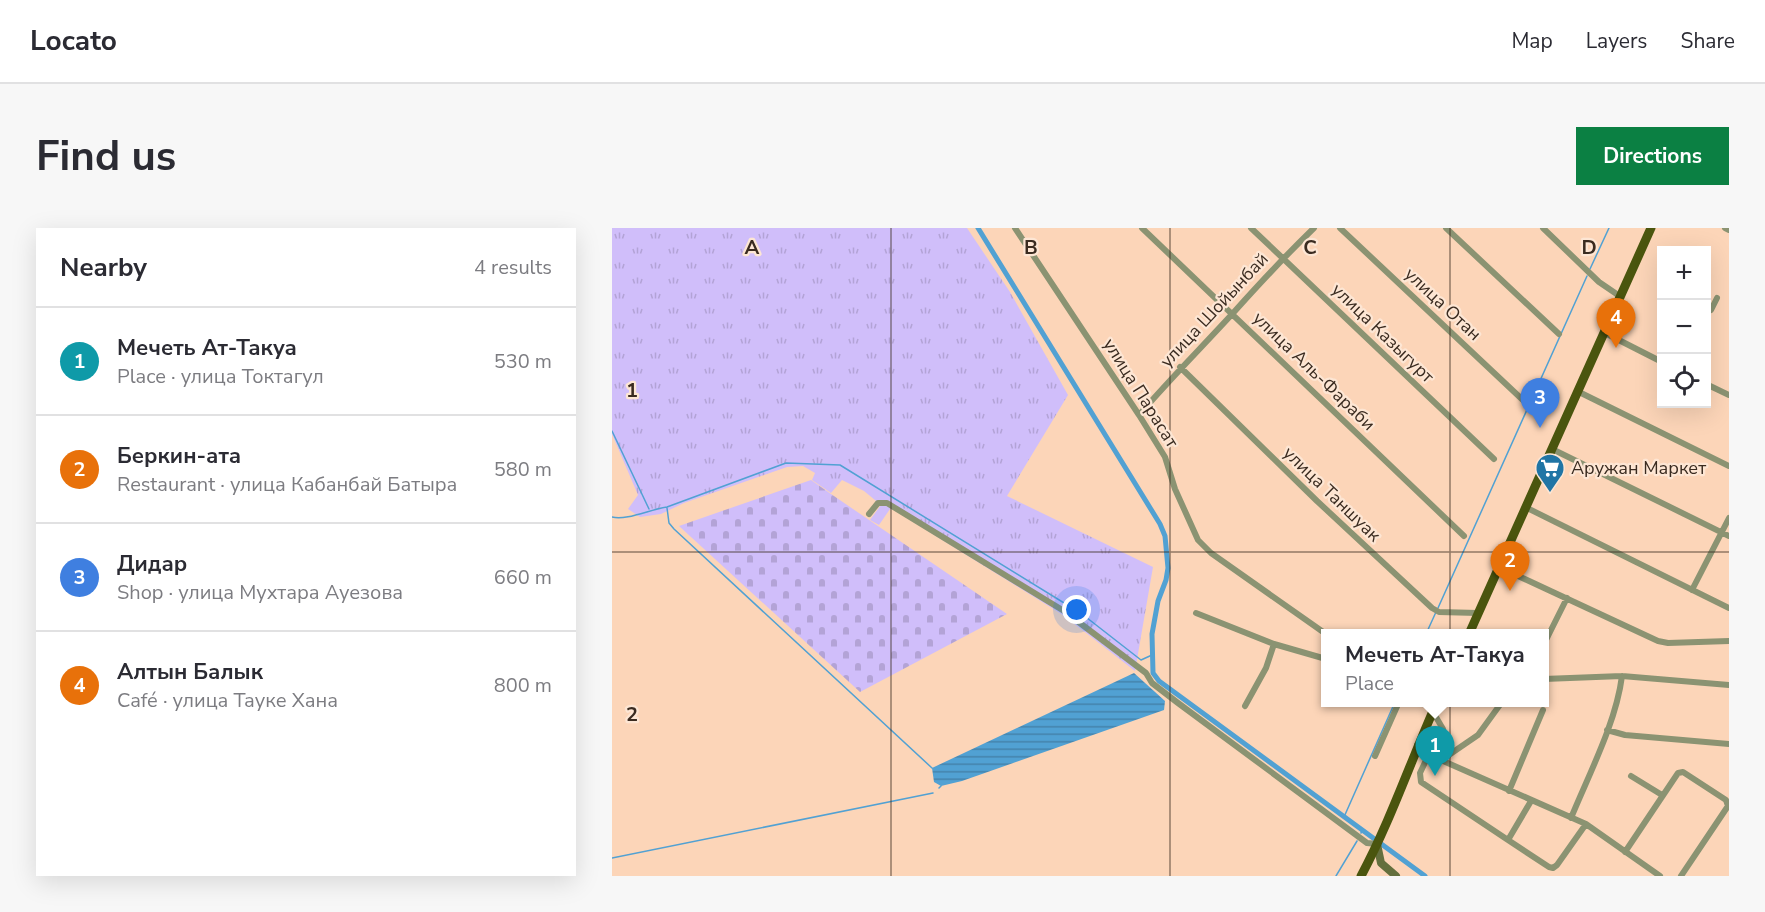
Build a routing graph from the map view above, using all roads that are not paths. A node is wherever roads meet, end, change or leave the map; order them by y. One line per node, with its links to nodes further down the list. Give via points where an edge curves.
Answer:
1 (1015, 228): 22 (street, улица Парасат)
2 (1142, 228): 13 (street, улица Аль-Фараби)
3 (1251, 228): 9 (street, улица Казыгурт)
4 (1314, 228): 9 (street, улица Шойынбай)
5 (1341, 228): 21 (street, улица Отан)
6 (1446, 228): 15 (street)
7 (1543, 228): 10 (street)
8 (1651, 228): 10 (main road)
9 (1282, 258): 13 (street, улица Шойынбай); 24 (street, улица Казыгурт)
10 (1621, 297): 14 (main road)
11 (1717, 298): 12 (street)
12 (1711, 310)
13 (1232, 314): 17 (street, улица Шойынбай); 30 (street, улица Аль-Фараби)
14 (1605, 333): 16 (street); 19 (main road)
15 (1559, 334)
16 (1657, 359)
17 (1180, 367): 22 (street, улица Шойынбай); 37 (street, улица Таншуак, via 1437,611)
18 (1711, 386): 20 (street)
19 (1577, 391): 23 (main road); 25 (street)
20 (1729, 395)
21 (1525, 402)
22 (1139, 415): 39 (street, улица Парасат, via 1165,457 1198,540)
23 (1552, 449): 26 (main road); 29 (street)
24 (1494, 459)
25 (1729, 465)
26 (1525, 507): 32 (main road); 33 (street)
27 (869, 514): 65 (street, via 878,503 887,503 1064,612 1197,717 1367,843)
28 (1729, 518): 29 (street)
29 (1722, 532): 31 (street); 33 (street)
30 (1464, 536)
31 (1729, 536)
32 (1499, 567): 34 (street); 37 (main road)
33 (1692, 590): 35 (street)
34 (1567, 598): 40 (street); 41 (street, via 1658,641)
35 (1729, 608)
36 (1196, 613): 42 (street)
37 (1478, 613): 38 (main road)
38 (1471, 629)
39 (1321, 630)
40 (1549, 636)
41 (1729, 642)
42 (1274, 644): 43 (street); 47 (street)
43 (1321, 658)
44 (1622, 676): 45 (street); 46 (street); 52 (street)
45 (1549, 679)
46 (1729, 685)
47 (1245, 706)
48 (1397, 707): 55 (street)
49 (1435, 707): 54 (main road); 54 (street, via 1443,732 1437,743)
50 (1498, 707): 57 (street, via 1478,735)
51 (1543, 710): 59 (street)
52 (1607, 730): 53 (street); 62 (street)
53 (1729, 744)
54 (1416, 747): 56 (street); 65 (main road)
55 (1375, 756)
56 (1428, 756): 57 (street); 64 (street, via 1420,773 1421,782)
57 (1440, 761): 59 (street)
58 (1631, 776): 60 (street)
59 (1509, 791): 61 (street)
60 (1662, 795): 66 (street); 70 (street, via 1678,773 1683,772 1726,800 1727,809)
61 (1531, 801): 62 (street); 64 (street)
62 (1571, 818): 63 (street)
63 (1586, 824): 64 (street, via 1553,868); 66 (street)
64 (1508, 840)
65 (1377, 844): 67 (main road); 68 (main road, via 1381,863)
66 (1625, 852): 69 (street)
67 (1361, 876)
68 (1396, 876)
69 (1660, 876)
70 (1681, 876)

